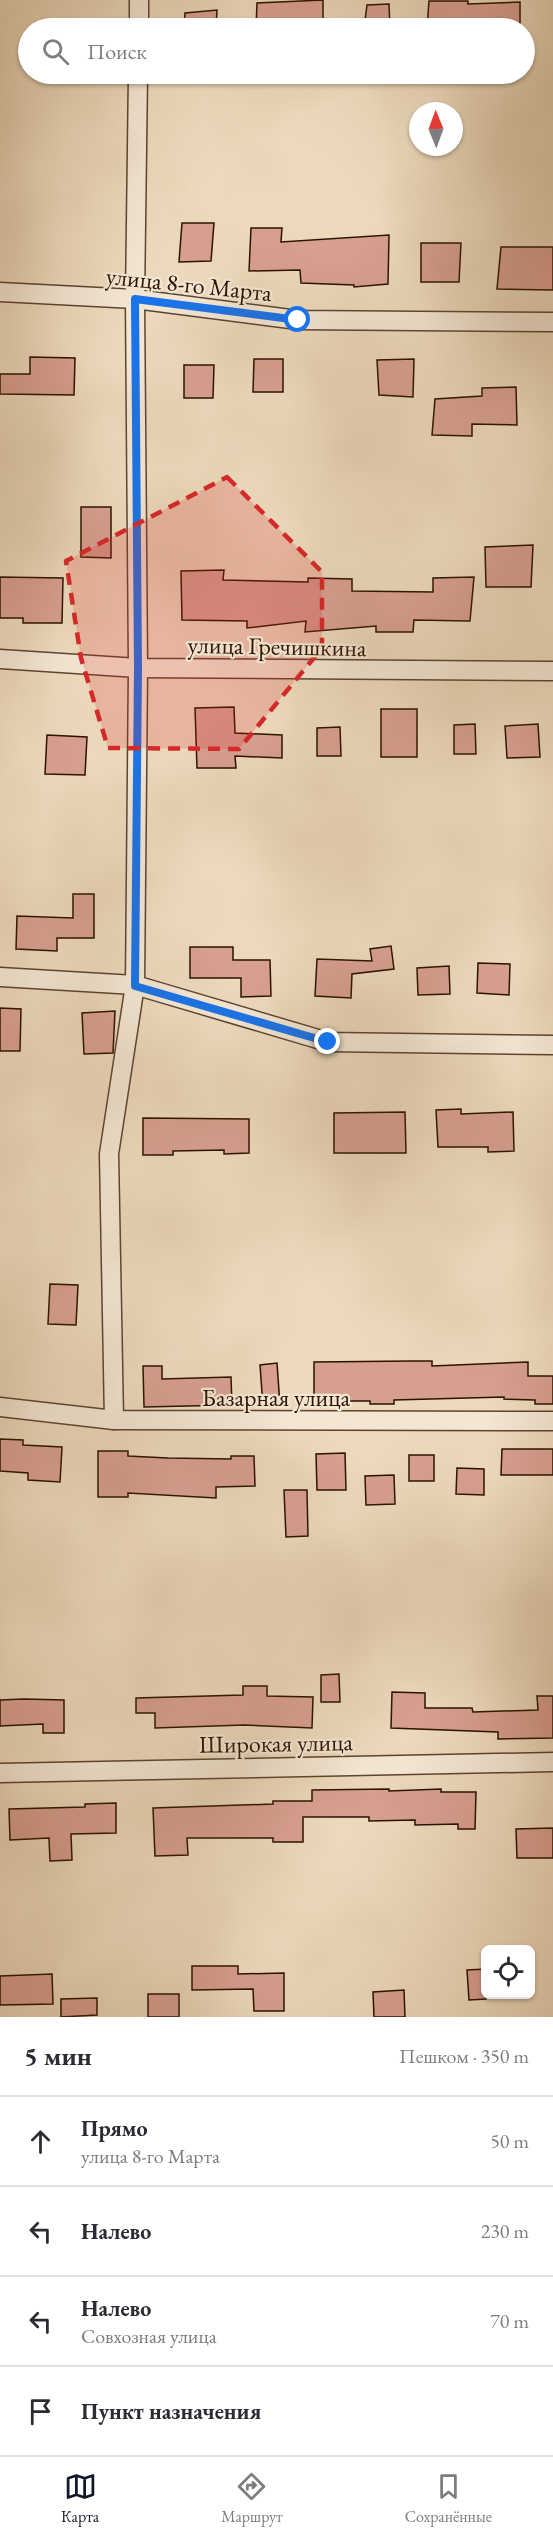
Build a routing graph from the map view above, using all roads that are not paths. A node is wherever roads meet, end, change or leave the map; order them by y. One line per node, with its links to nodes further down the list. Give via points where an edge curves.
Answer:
1 (139, 0): 2 (street)
2 (139, 18)
3 (138, 84): 5 (street)
4 (0, 292): 5 (street, улица 8-го Марта)
5 (135, 299): 6 (street, улица 8-го Марта, via 298,320); 8 (street)
6 (553, 322)
7 (0, 659): 8 (street, улица Гречишкина)
8 (138, 668): 9 (street, улица Гречишкина); 11 (street)
9 (553, 671)
10 (0, 977): 11 (street)
11 (135, 986): 12 (street, via 328,1042); 14 (street, via 109,1154)
12 (553, 1045)
13 (0, 1407): 14 (street, Базарная улица)
14 (114, 1420): 15 (street, Базарная улица)
15 (553, 1421)
16 (553, 1762): 17 (street, Широкая улица)
17 (0, 1773)

